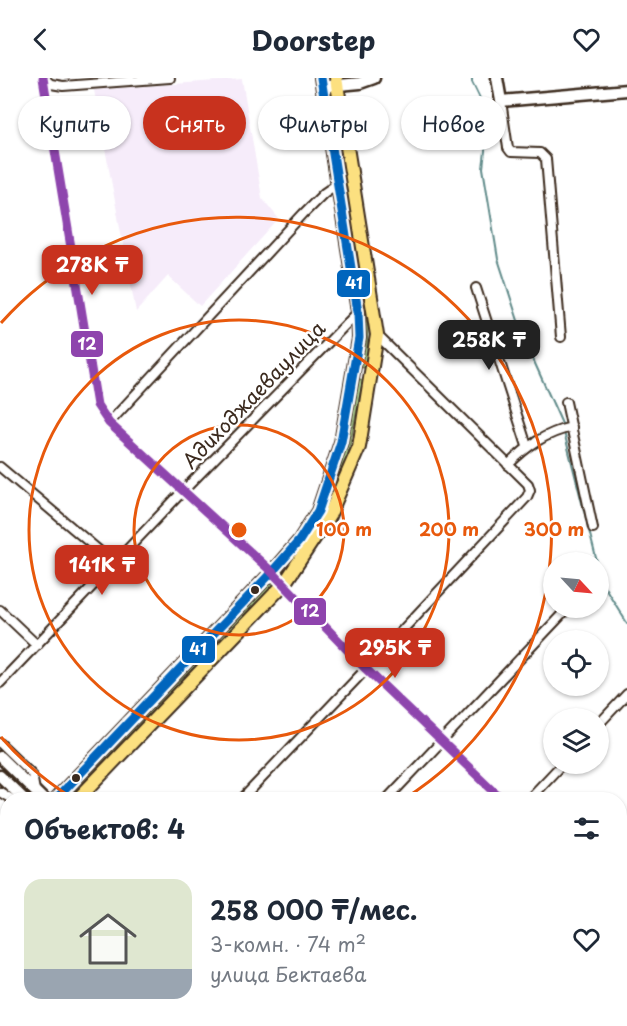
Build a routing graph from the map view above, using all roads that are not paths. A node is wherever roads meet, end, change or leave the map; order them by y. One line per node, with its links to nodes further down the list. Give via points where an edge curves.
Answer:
1 (43, 78): 2 (street, via 63,86); 19 (street, via 97,405)
2 (170, 78)
3 (374, 78): 5 (street, via 360,83)
4 (497, 78): 8 (street)
5 (337, 82): 6 (street); 14 (main road)
6 (322, 83): 11 (main road)
7 (627, 90): 9 (street)
8 (500, 96)
9 (506, 101)
10 (506, 135): 15 (street, via 511,152 540,153 546,159)
11 (337, 184): 13 (main road); 19 (street, via 303,214)
12 (476, 288): 21 (street)
13 (358, 312): 16 (main road); 24 (street, Адиходжаеваулица)
14 (377, 335): 17 (main road); 22 (street)
15 (561, 337)
16 (354, 371): 17 (main road); 27 (main road, via 342,437 318,511)
17 (371, 374): 28 (main road, via 359,447 329,516)
18 (566, 402): 20 (street)
19 (109, 423): 24 (street)
20 (572, 427): 21 (street, via 551,432); 25 (street)
21 (528, 446): 22 (street)
22 (508, 465): 34 (street, via 528,484 527,497)
23 (0, 467): 26 (street)
24 (184, 490): 26 (street, Адиходжаеваулица); 27 (street)
25 (593, 528)
26 (115, 564): 31 (street, Адиходжаеваулица)
27 (272, 572): 28 (street); 32 (main road)
28 (284, 584): 33 (main road); 34 (street)
29 (0, 610): 31 (street)
30 (559, 618): 38 (street)
31 (36, 645): 35 (street, Адиходжаеваулица)
32 (195, 652): 33 (main road); 45 (main road)
33 (207, 664): 46 (main road)
34 (366, 669): 38 (street); 47 (street)
35 (0, 683)
36 (627, 694): 37 (street)
37 (609, 713)
38 (442, 741): 48 (street); 49 (street)
39 (0, 744): 43 (street, via 32,774)
40 (0, 757): 43 (street)
41 (553, 774): 50 (street)
42 (0, 776): 44 (street)
43 (35, 791)
44 (13, 792)
45 (63, 792)
46 (87, 792)
47 (249, 792)
48 (394, 792)
49 (495, 792)
50 (536, 792)

